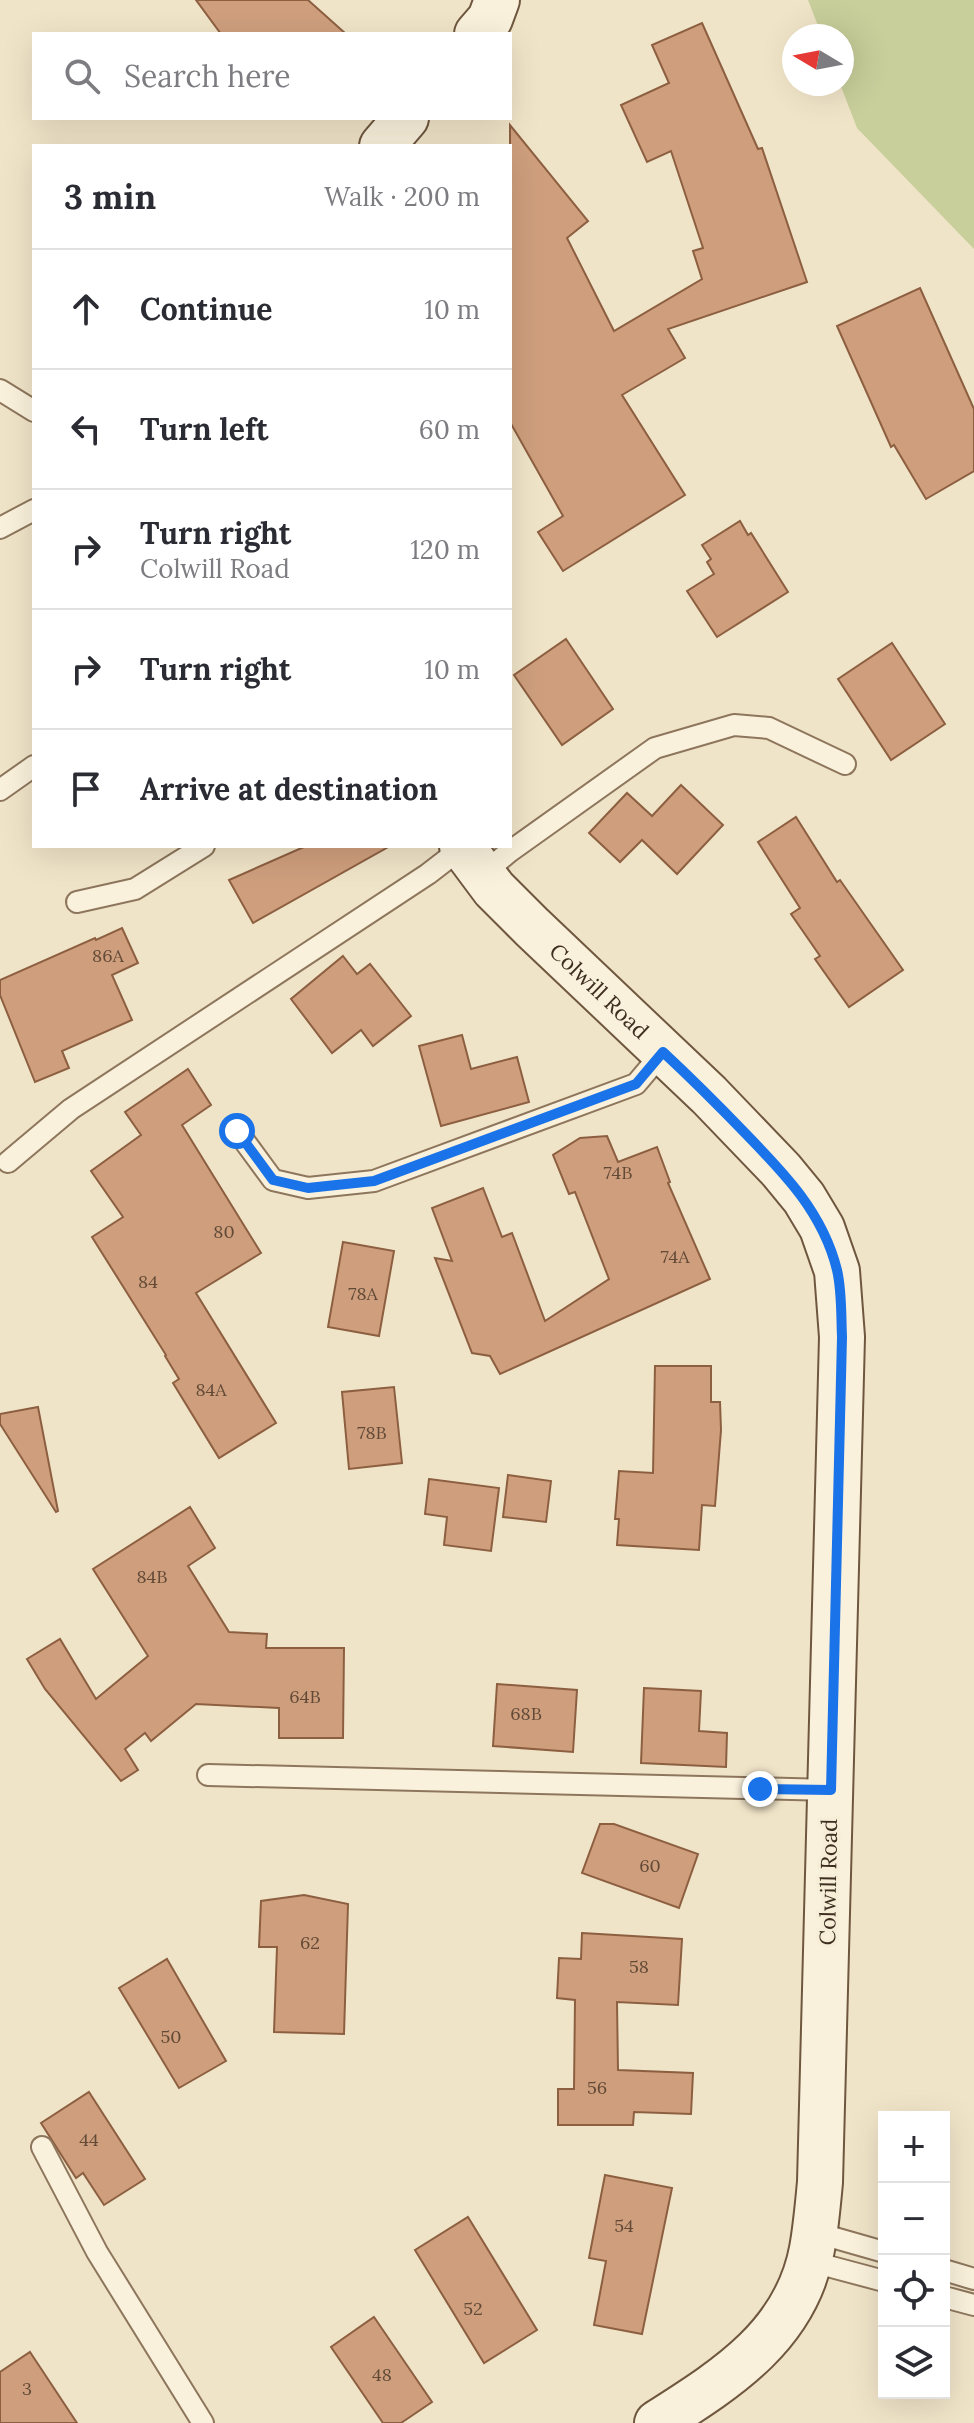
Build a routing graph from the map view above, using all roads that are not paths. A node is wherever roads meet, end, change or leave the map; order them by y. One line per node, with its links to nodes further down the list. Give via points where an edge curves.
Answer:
1 (497, 0): 2 (street)
2 (479, 32)
3 (404, 120): 4 (street)
4 (384, 144)
5 (0, 390): 6 (lane)
6 (32, 410)
7 (32, 511): 8 (lane)
8 (0, 528)
9 (845, 764): 13 (lane, via 769,728 734,725 655,748 509,852)
10 (32, 767): 11 (lane)
11 (0, 790)
12 (201, 848): 14 (lane, via 135,889)
13 (469, 856): 15 (street, Colwill Road, via 494,889); 17 (lane, via 428,874 71,1109)
14 (77, 902)
15 (663, 1052): 16 (lane, via 636,1084 374,1181 308,1188 273,1180); 19 (street, Colwill Road, via 804,1198 822,1228 837,1271 842,1337)
16 (237, 1131)
17 (8, 1162)
18 (208, 1775): 19 (lane)
19 (831, 1790): 21 (street, Colwill Road, via 820,2182)
20 (42, 2147): 28 (lane, via 97,2252)
21 (811, 2246): 22 (lane); 24 (lane); 29 (street, Colwill Road, via 803,2280 785,2317 760,2349)
22 (878, 2252)
23 (950, 2272): 25 (lane)
24 (878, 2278)
25 (974, 2279)
26 (950, 2299): 27 (lane)
27 (974, 2305)
28 (203, 2423)
29 (657, 2423)

